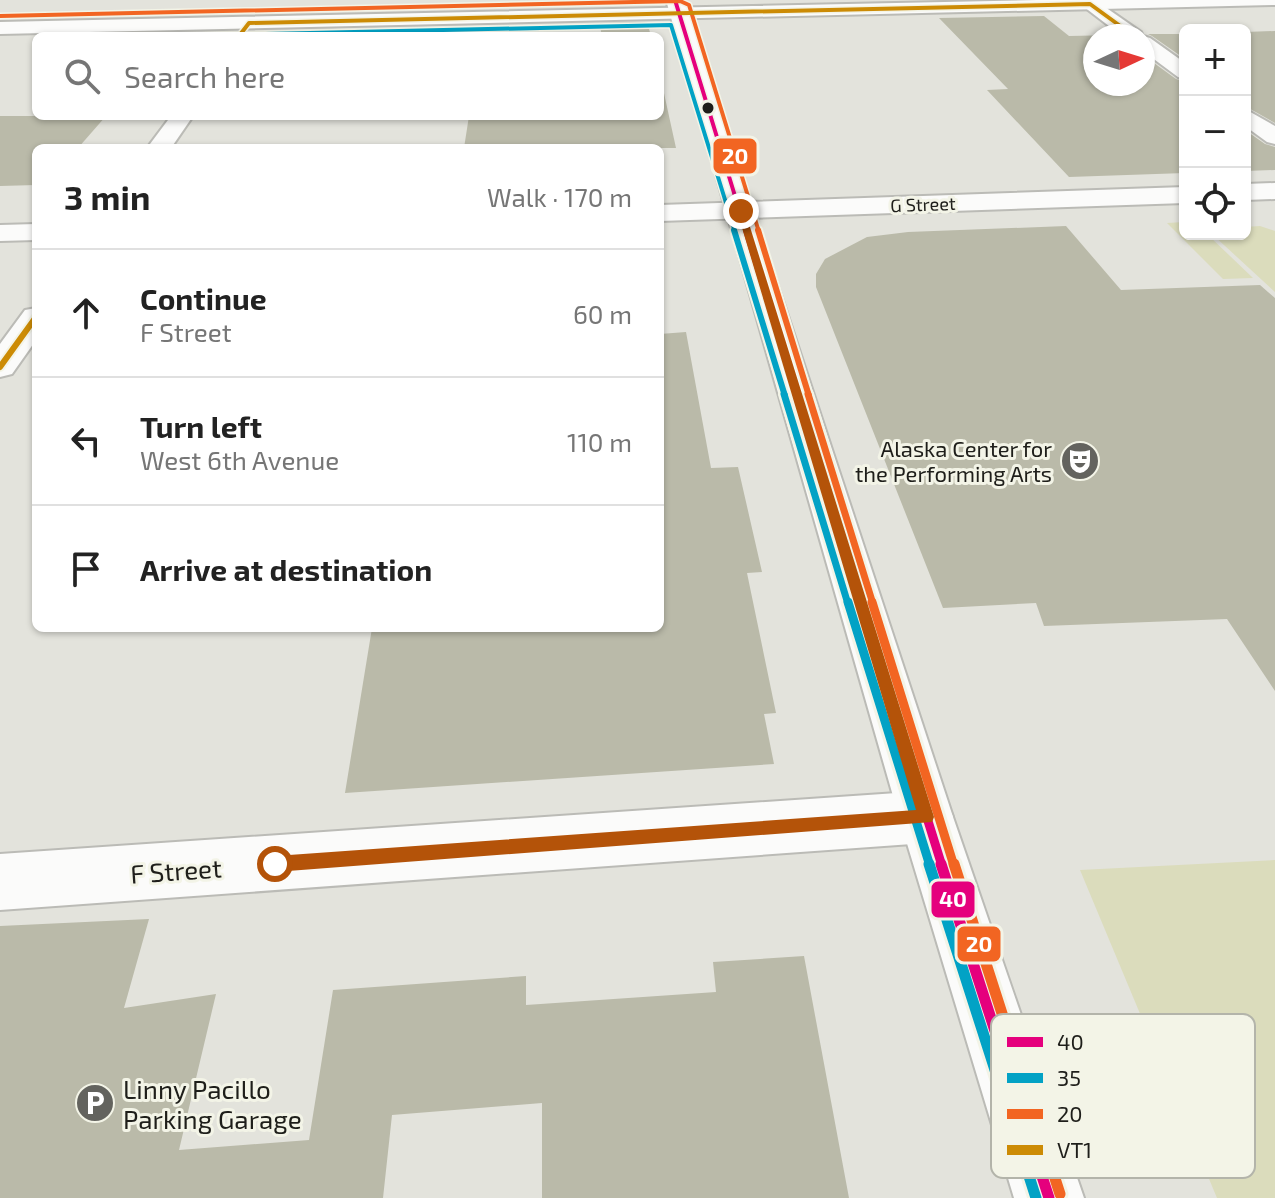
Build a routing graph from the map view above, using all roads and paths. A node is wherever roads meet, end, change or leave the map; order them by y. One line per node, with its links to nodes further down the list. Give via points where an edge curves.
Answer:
1 (266, 0): 7 (street)
2 (1275, 0): 3 (street)
3 (1087, 2): 4 (street); 5 (street)
4 (678, 7): 7 (street); 17 (street)
5 (1117, 24)
6 (0, 28): 7 (street)
7 (244, 30)
8 (1155, 51): 9 (street)
9 (1179, 69)
10 (179, 120): 13 (street)
11 (1251, 120): 12 (street)
12 (1275, 137)
13 (162, 144)
14 (1275, 191): 15 (street)
15 (1251, 192)
16 (1179, 195): 17 (street, G Street)
17 (741, 211): 18 (street, G Street); 23 (street)
18 (664, 213)
19 (32, 232): 20 (street)
20 (0, 233)
21 (32, 323): 22 (street)
22 (0, 367)
23 (926, 817): 24 (street, F Street); 25 (street)
24 (0, 882)
25 (991, 1018)
26 (1043, 1178): 27 (street)
27 (1049, 1198)

